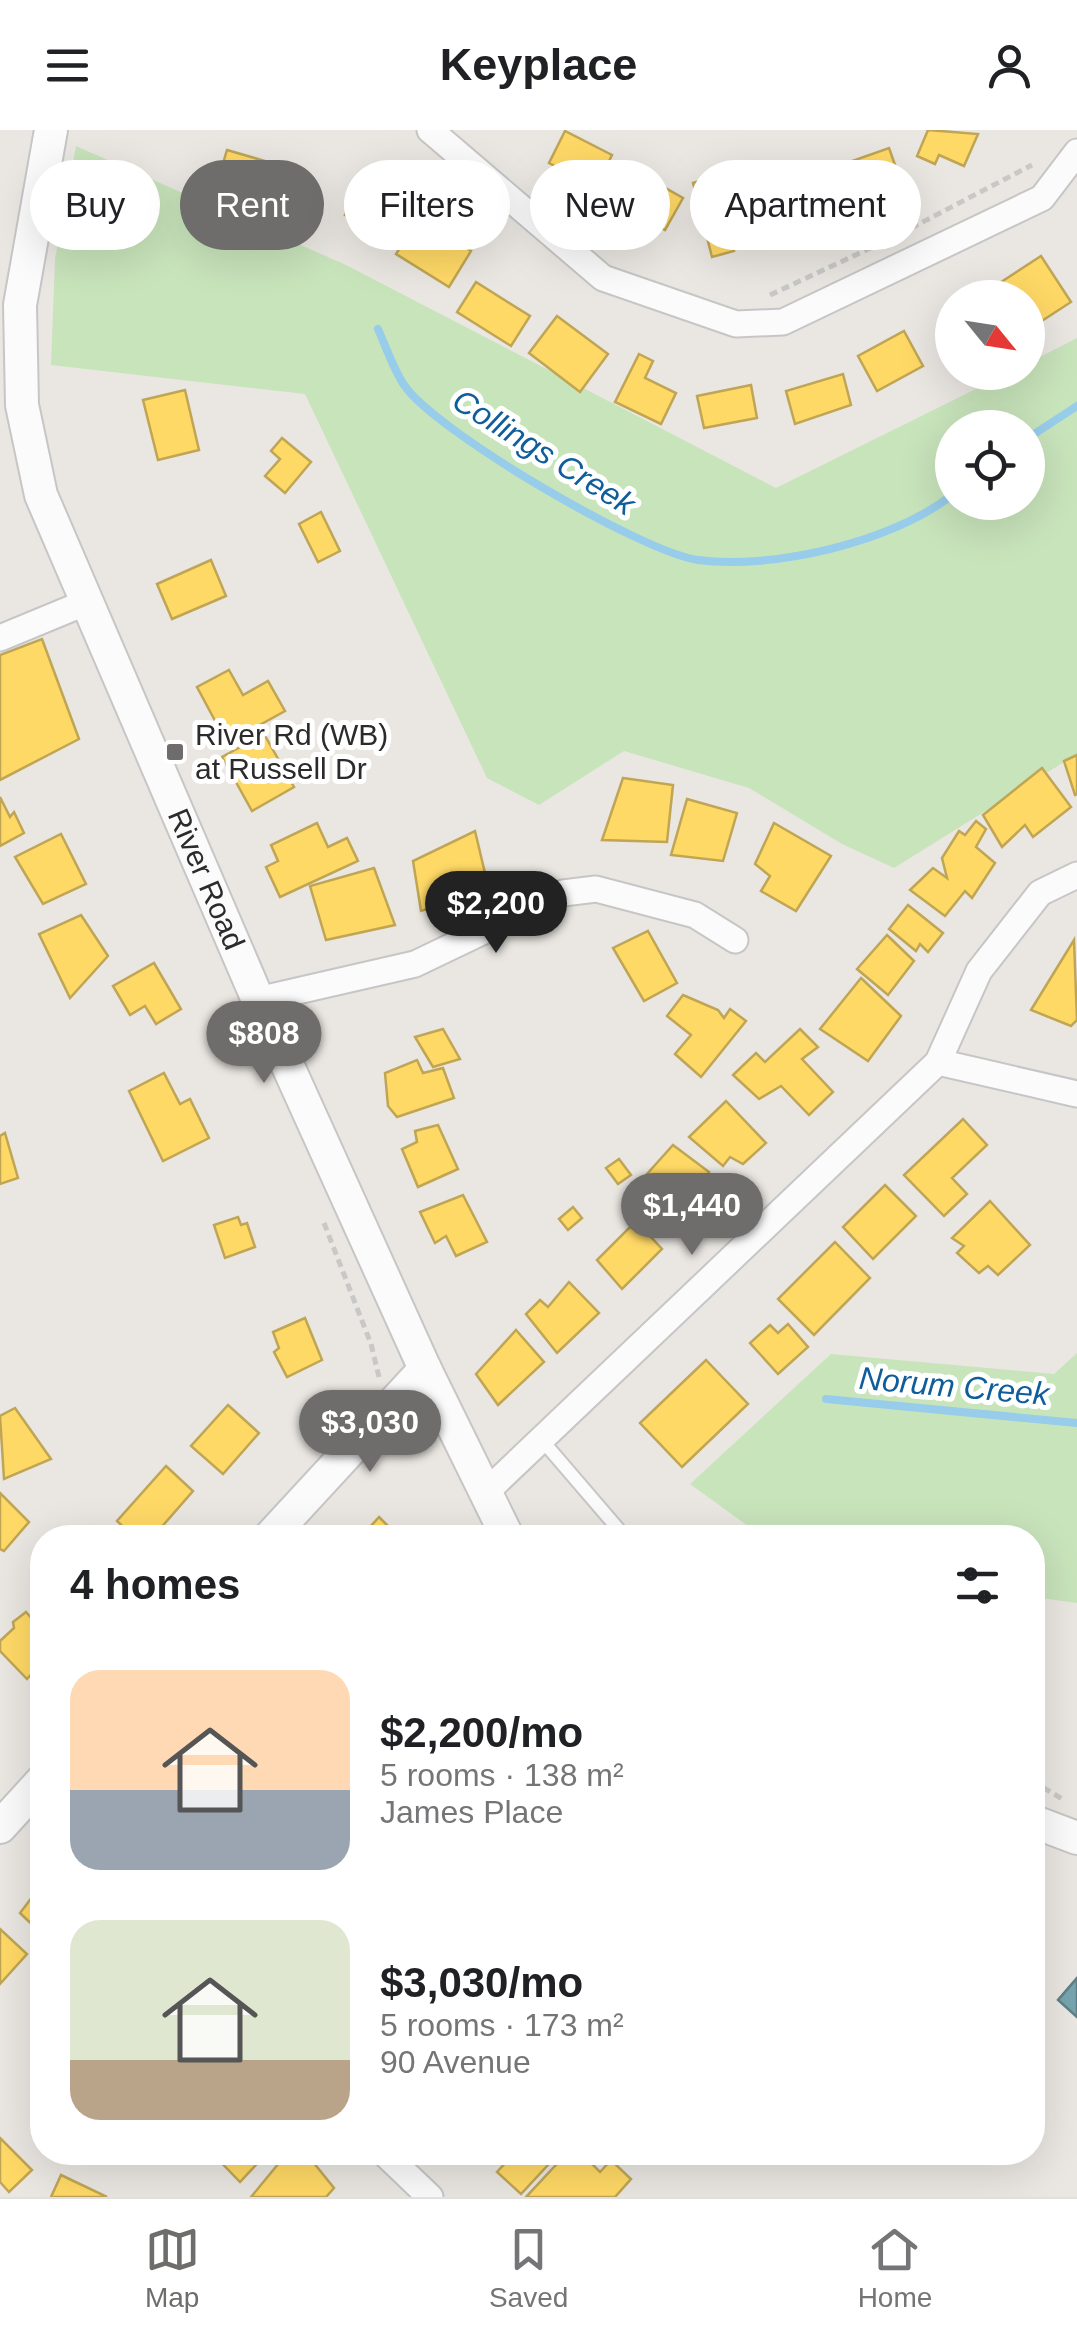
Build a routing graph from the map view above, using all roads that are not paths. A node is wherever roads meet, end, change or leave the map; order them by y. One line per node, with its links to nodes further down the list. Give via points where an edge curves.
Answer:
1 (51, 130): 4 (street, River Road, via 20,305 22,405 41,496)
2 (430, 130): 3 (street, via 604,278 736,324 783,322 1042,198)
3 (1077, 152)
4 (87, 602): 5 (street); 8 (street, River Road)
5 (0, 638)
6 (1077, 875): 9 (street, via 1040,893 979,971)
7 (736, 940): 8 (street, via 695,915 596,889 563,893 415,964)
8 (258, 1000): 11 (street, River Road)
9 (938, 1062): 10 (street); 12 (street)
10 (1077, 1094)
11 (425, 1370): 13 (street, River Road); 14 (street)
12 (541, 1439): 13 (street); 16 (lane)
13 (484, 1493): 15 (street, River Road)
14 (281, 1525)
15 (501, 1525)
16 (615, 1525)
17 (30, 1794): 19 (street)
18 (1045, 1826): 20 (street)
19 (0, 1827)
20 (1077, 1838)
21 (396, 2165): 22 (street)
22 (430, 2197)

